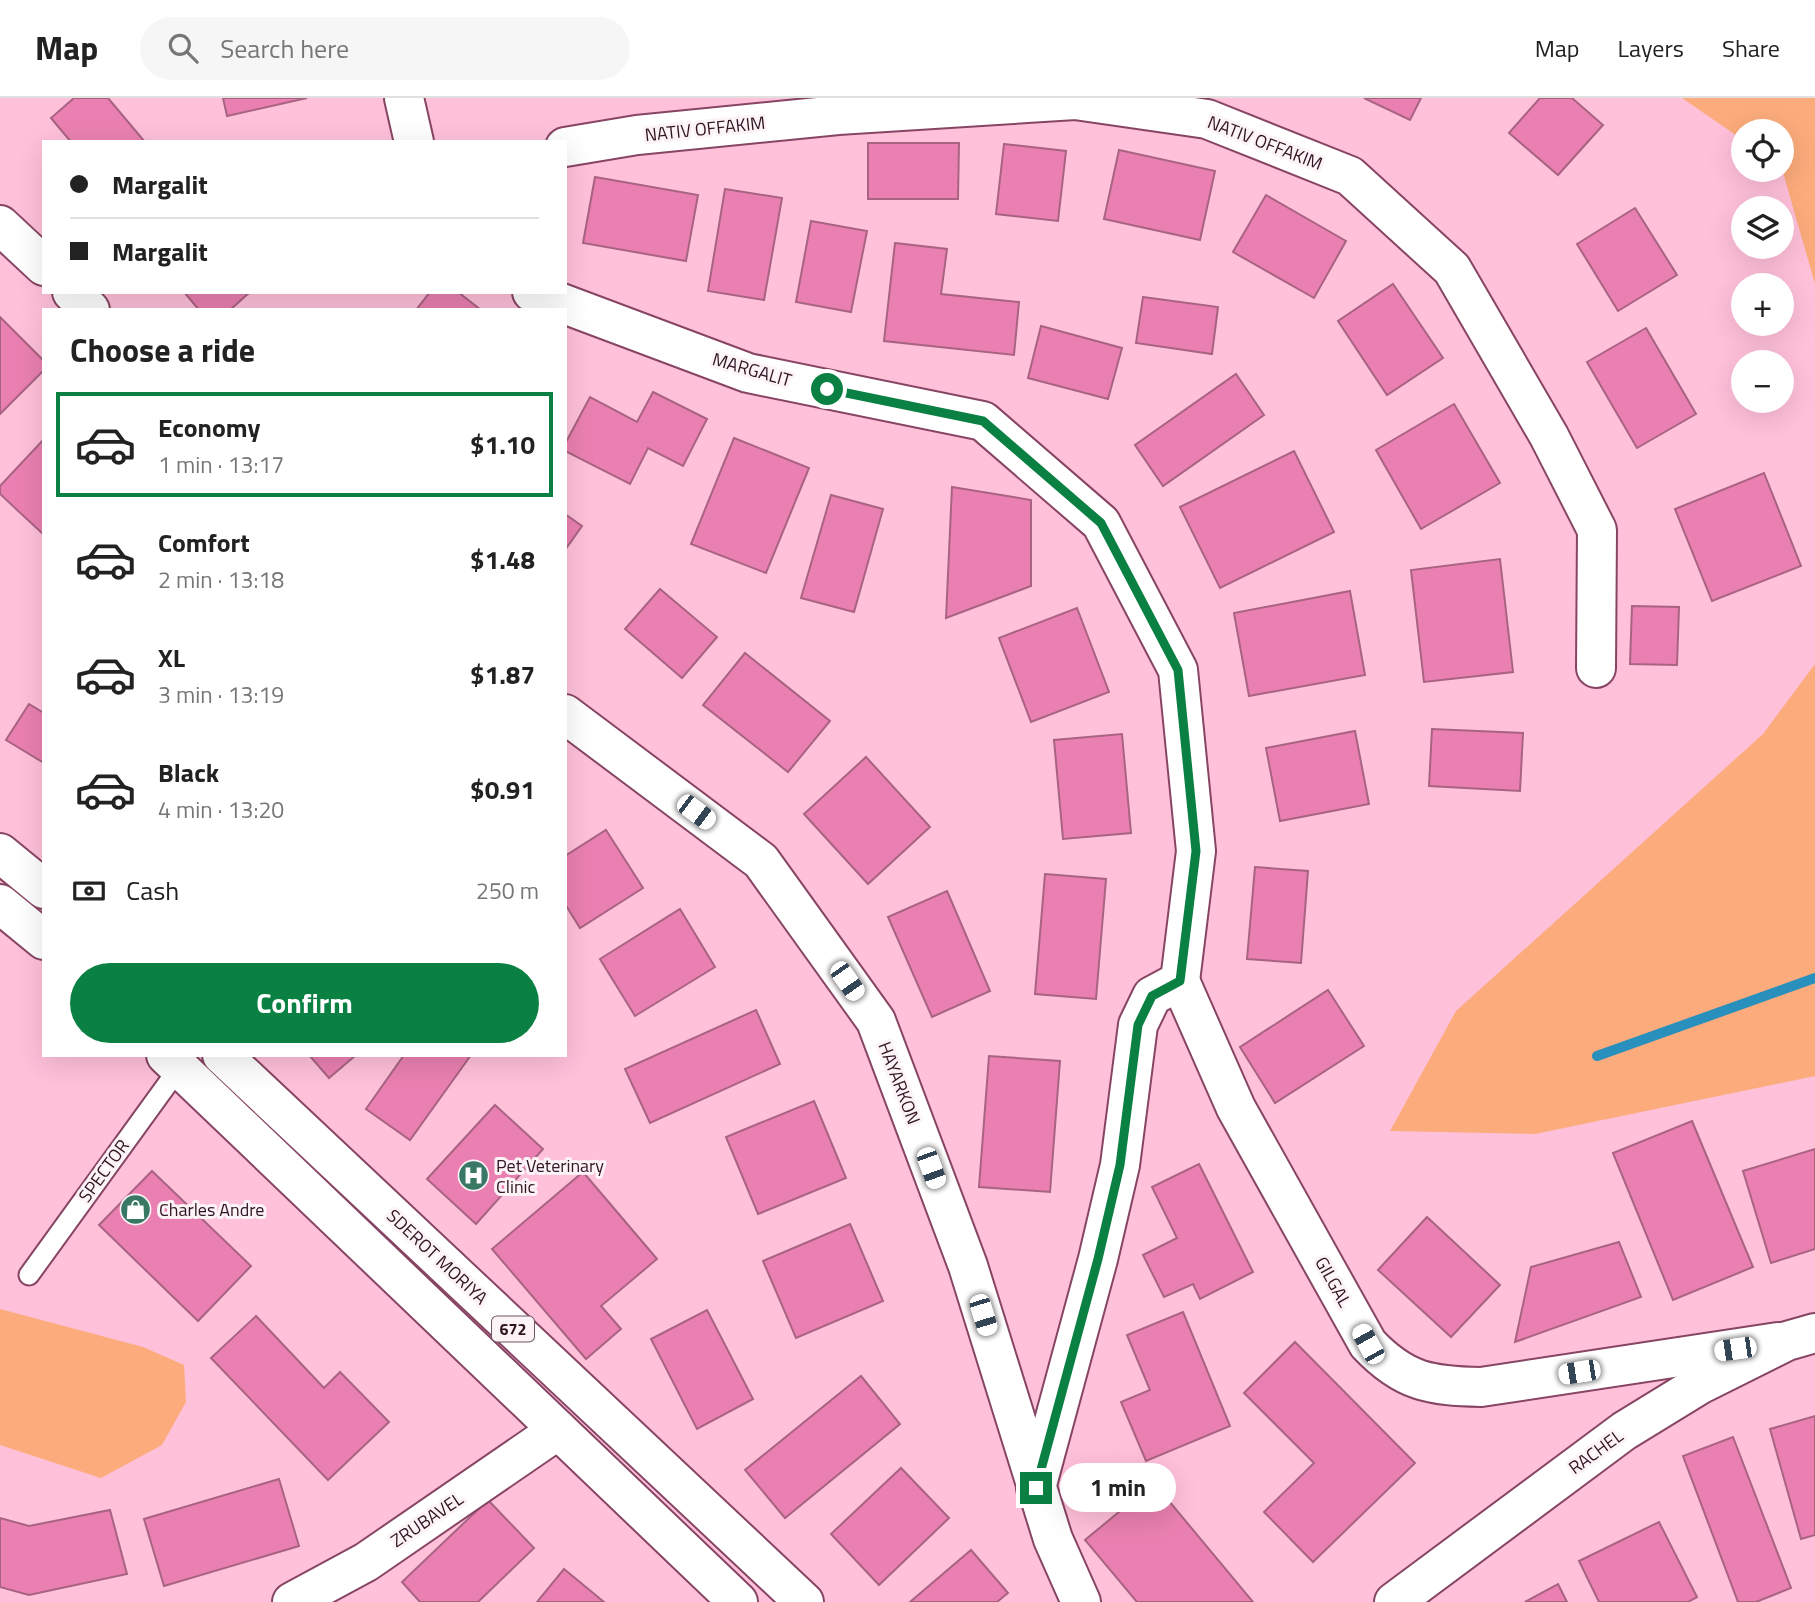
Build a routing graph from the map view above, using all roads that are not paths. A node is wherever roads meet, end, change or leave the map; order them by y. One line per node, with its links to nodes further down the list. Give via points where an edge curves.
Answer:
1 (404, 98): 2 (street)
2 (414, 140)
3 (567, 147): 9 (street, NATIV OFFAKIM, via 637,135 838,116 1074,100 1207,119 1350,176 1452,269 1549,436 1597,530)
4 (0, 225): 5 (street)
5 (42, 264)
6 (74, 294): 8 (street)
7 (537, 294): 15 (street, MARGALIT, via 748,373 983,421 1101,523 1178,670 1196,851)
8 (88, 308)
9 (1596, 668)
10 (567, 716): 21 (street, HAYARKON, via 761,861 876,1021 968,1266)
11 (0, 853): 12 (street)
12 (42, 887)
13 (0, 904): 14 (street)
14 (42, 938)
15 (1180, 981): 19 (street, GILGAL, via 1236,1108 1368,1344 1406,1375 1454,1387 1481,1387); 21 (street, via 1152,996 1138,1025 1120,1165)
16 (224, 1057): 24 (street, SDEROT MORIYA / 672)
17 (172, 1062): 18 (lane, SPECTOR); 20 (street, 672)
18 (29, 1275)
19 (1801, 1337): 26 (street, RACHEL, via 1699,1385 1624,1431)
20 (558, 1430): 22 (street, ZRUBAVEL, via 366,1562); 23 (street, 672)
21 (1036, 1488): 25 (street, HAYARKON, via 1052,1539)
22 (292, 1602)
23 (738, 1602)
24 (804, 1602)
25 (1081, 1602)
26 (1394, 1602)

